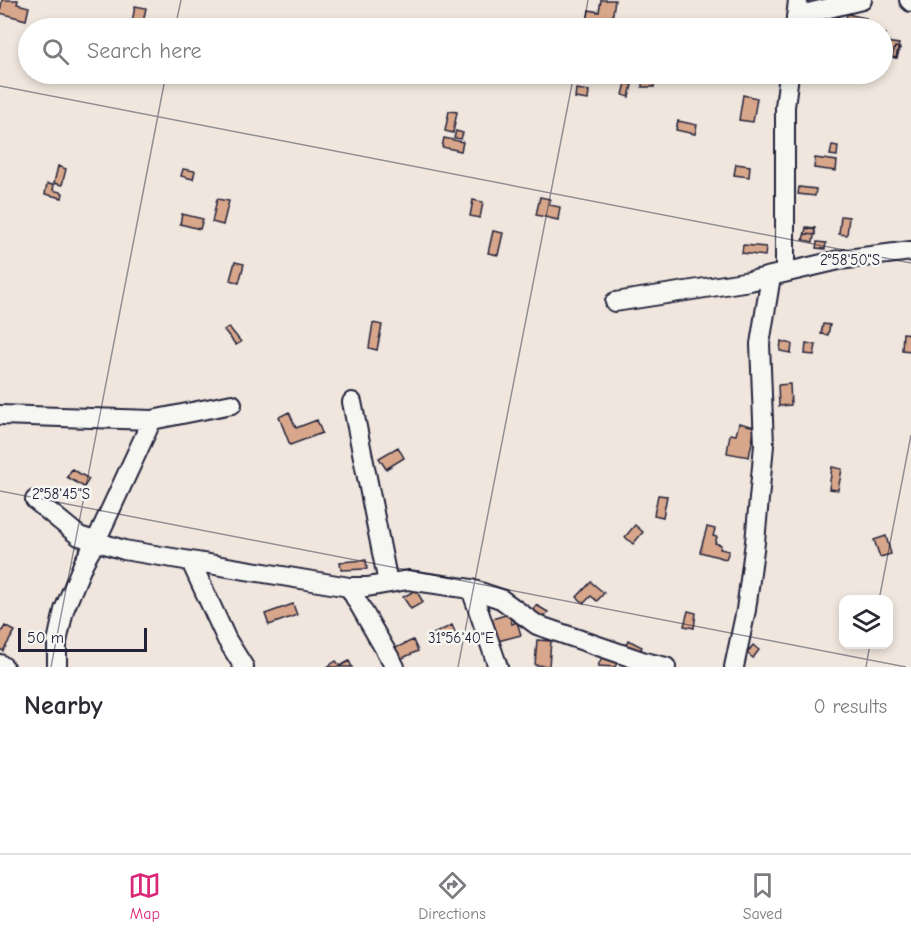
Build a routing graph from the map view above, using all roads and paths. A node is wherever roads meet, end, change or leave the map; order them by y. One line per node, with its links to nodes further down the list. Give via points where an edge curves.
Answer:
1 (862, 0): 2 (street)
2 (797, 15)
3 (788, 84): 5 (street)
4 (911, 251): 5 (street, via 839,260)
5 (778, 274): 6 (street); 25 (street, via 760,344 764,445 746,610)
6 (615, 302)
7 (352, 402): 14 (street)
8 (232, 404): 10 (street)
9 (0, 415): 10 (street)
10 (152, 420): 12 (street)
11 (35, 500): 12 (street, via 78,536)
12 (96, 542): 13 (street); 20 (street, via 64,610 57,642)
13 (191, 562): 15 (street); 21 (street, via 227,640)
14 (388, 583): 15 (street); 16 (street, via 408,580)
15 (349, 587): 22 (street)
16 (471, 589): 18 (street, via 501,599 537,625); 23 (street)
17 (0, 664): 19 (street)
18 (642, 664): 24 (street)
19 (4, 667)
20 (57, 667)
21 (244, 667)
22 (395, 667)
23 (498, 667)
24 (666, 667)
25 (734, 667)

